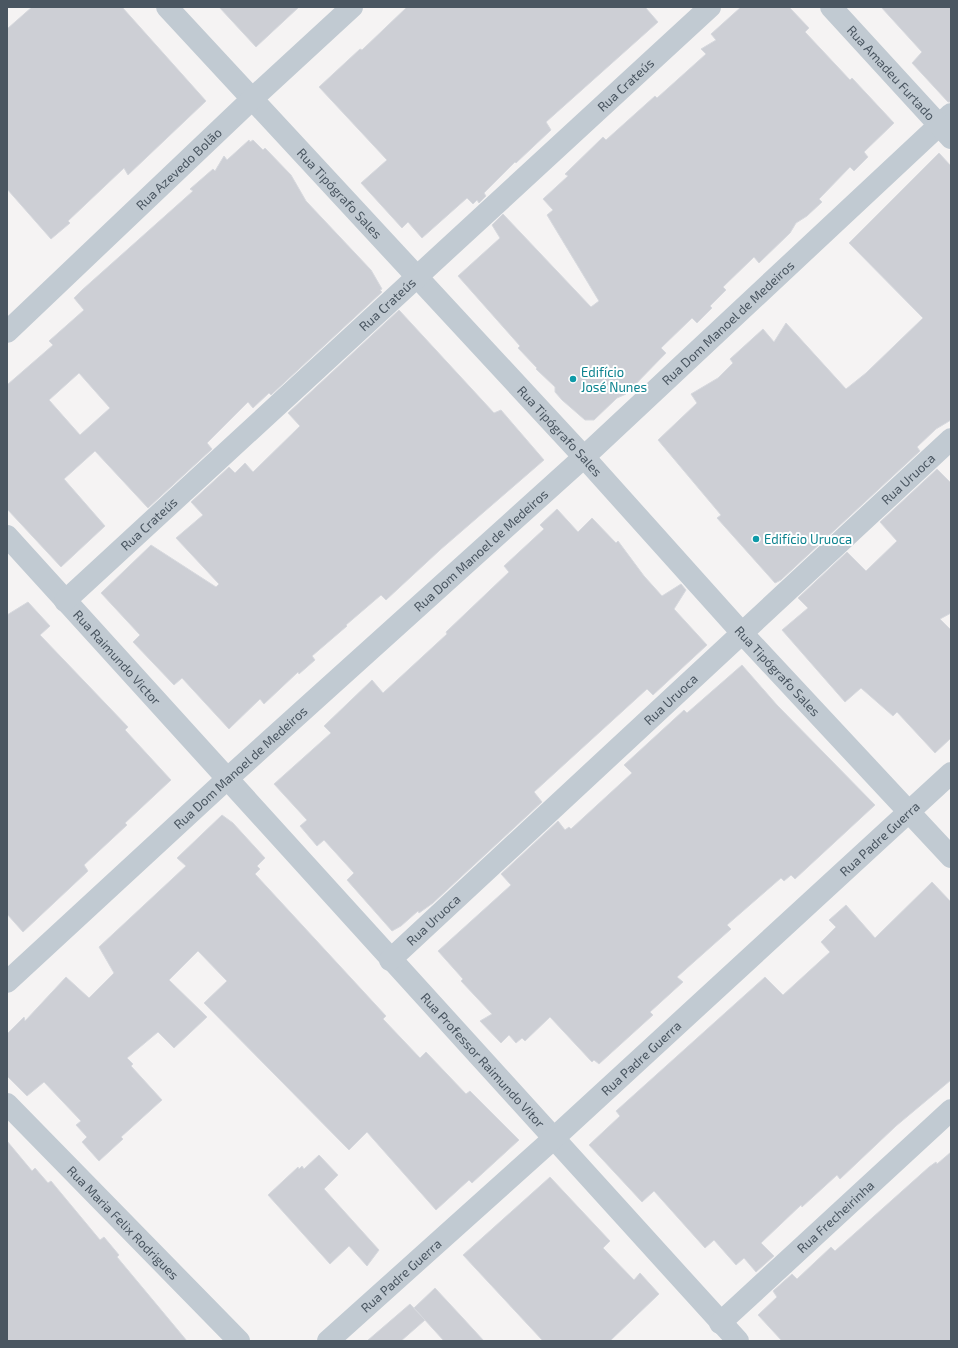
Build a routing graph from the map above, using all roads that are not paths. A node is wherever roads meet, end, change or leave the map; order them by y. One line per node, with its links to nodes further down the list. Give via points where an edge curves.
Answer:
1 (167, 7): 5 (street, Rua Tipógrafo Sales)
2 (352, 7): 5 (street, Rua Azevedo Bolão)
3 (710, 7): 7 (street, Rua Crateús)
4 (831, 7): 6 (street, Rua Amadeu Furtado)
5 (252, 99): 7 (street, Rua Tipógrafo Sales); 8 (street, Rua Azevedo Bolão)
6 (947, 126): 10 (street, Rua Dom Manoel de Medeiros)
7 (417, 276): 10 (street, Rua Tipógrafo Sales); 12 (street, Rua Crateús)
8 (7, 332)
9 (951, 439): 13 (street, Rua Uruoca)
10 (584, 457): 13 (street, Rua Tipógrafo Sales); 15 (street, Rua Dom Manoel de Medeiros)
11 (7, 536): 12 (street, Rua Raimundo Victor)
12 (65, 601): 15 (street, Rua Raimundo Victor)
13 (742, 633): 16 (street, Rua Tipógrafo Sales); 18 (street, Rua Uruoca)
14 (951, 773): 16 (street, Rua Padre Guerra)
15 (227, 779): 18 (street, Rua Professor Raimundo Vitor); 19 (street, Rua Dom Manoel de Medeiros)
16 (909, 812): 17 (street, Rua Tipógrafo Sales); 22 (street, Rua Padre Guerra)
17 (951, 857)
18 (390, 960): 22 (street, Rua Professor Raimundo Vitor)
19 (7, 982)
20 (7, 1104): 24 (street, Rua Maria Felix Rodrigues)
21 (951, 1110): 23 (street, Rua Frecheirinha)
22 (554, 1139): 23 (street, Rua Professor Raimundo Vitor); 25 (street, Rua Padre Guerra)
23 (720, 1323): 26 (street, Rua Professor Raimundo Vitor)
24 (240, 1341)
25 (328, 1341)
26 (738, 1341)

